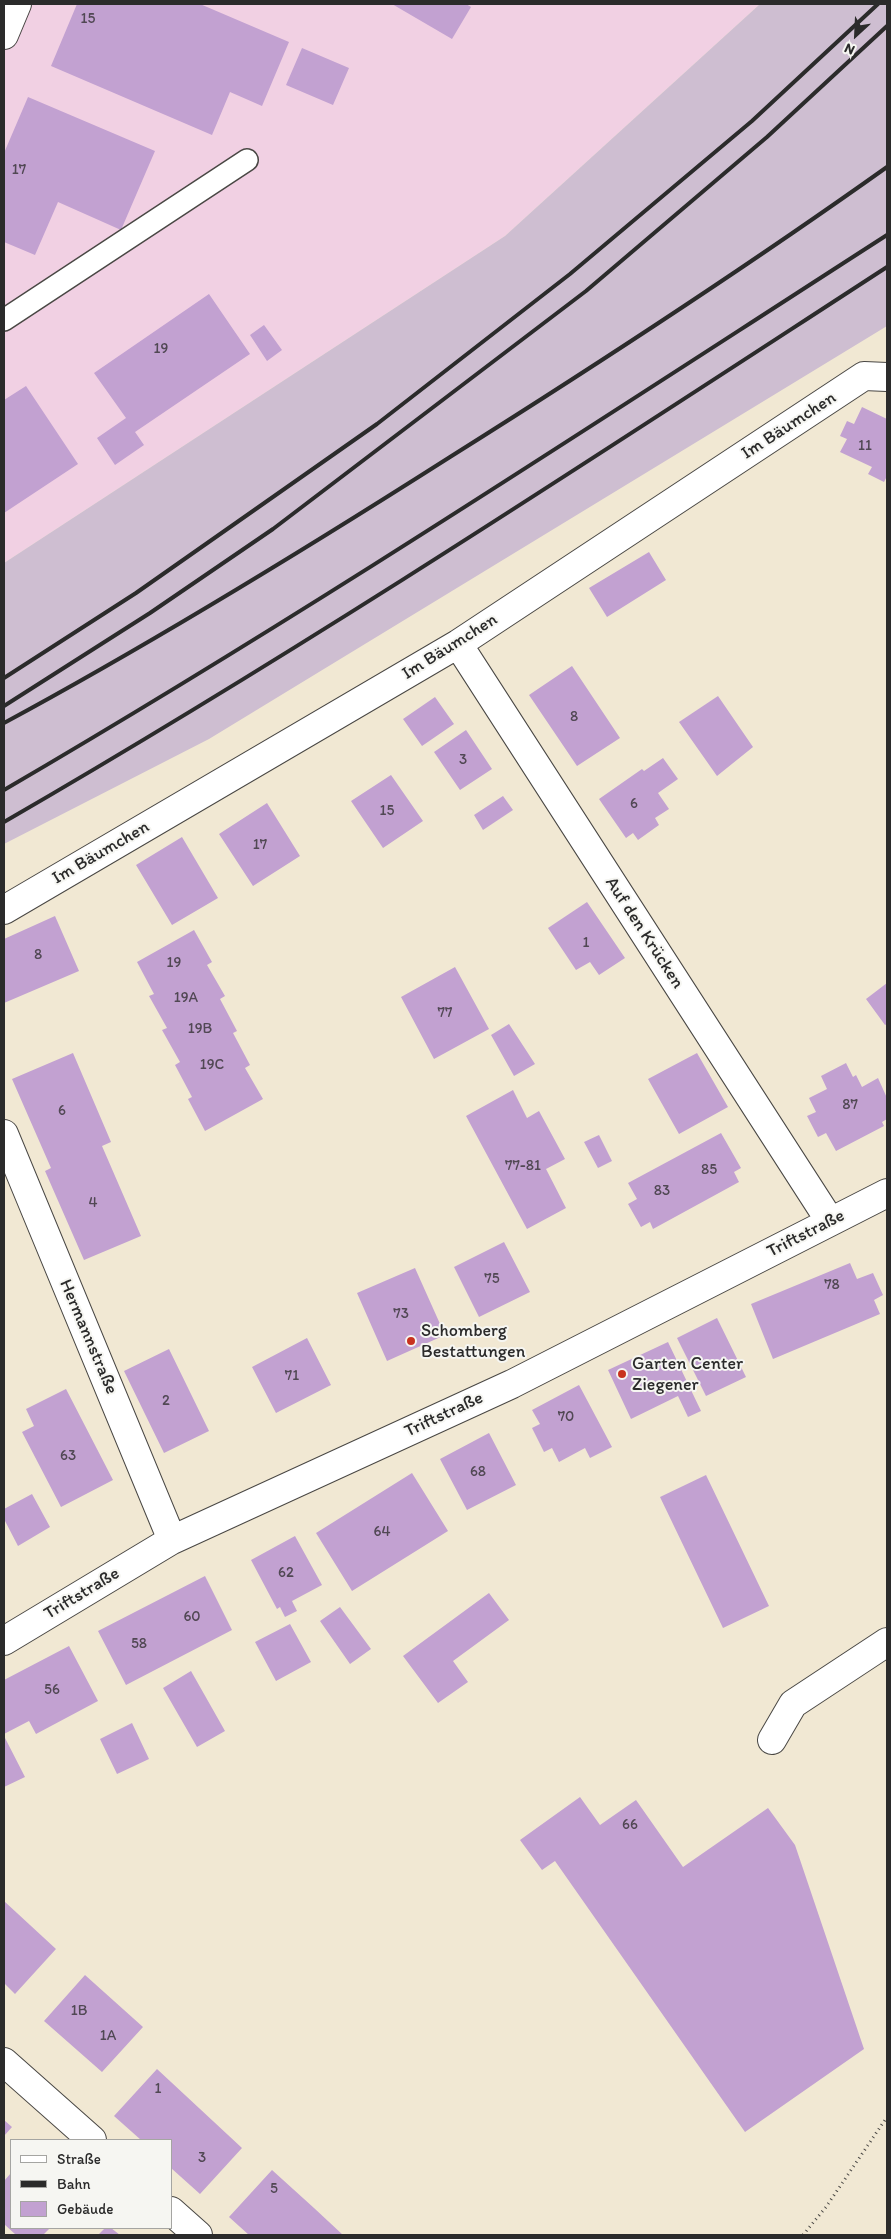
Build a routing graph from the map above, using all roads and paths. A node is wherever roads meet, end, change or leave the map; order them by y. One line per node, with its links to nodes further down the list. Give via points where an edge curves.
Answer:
1 (17, 4): 2 (street)
2 (4, 35)
3 (246, 160): 4 (lane)
4 (4, 320)
5 (887, 377): 6 (street, Im Bäumchen, via 864,376)
6 (458, 644): 7 (street, Im Bäumchen); 10 (street, Auf den Krücken)
7 (4, 910)
8 (4, 1134): 11 (street, Hermannstraße)
9 (887, 1192): 10 (street, Triftstraße)
10 (830, 1222): 11 (street, Triftstraße, via 512,1384)
11 (172, 1540): 12 (street, Triftstraße)
12 (4, 1641)
13 (887, 1642): 14 (street, via 793,1704)
14 (772, 1740)
15 (4, 2062): 17 (street)
16 (887, 2117): 20 (path, via 826,2207)
17 (91, 2139)
18 (172, 2212): 19 (street)
19 (198, 2235)
20 (802, 2235)

